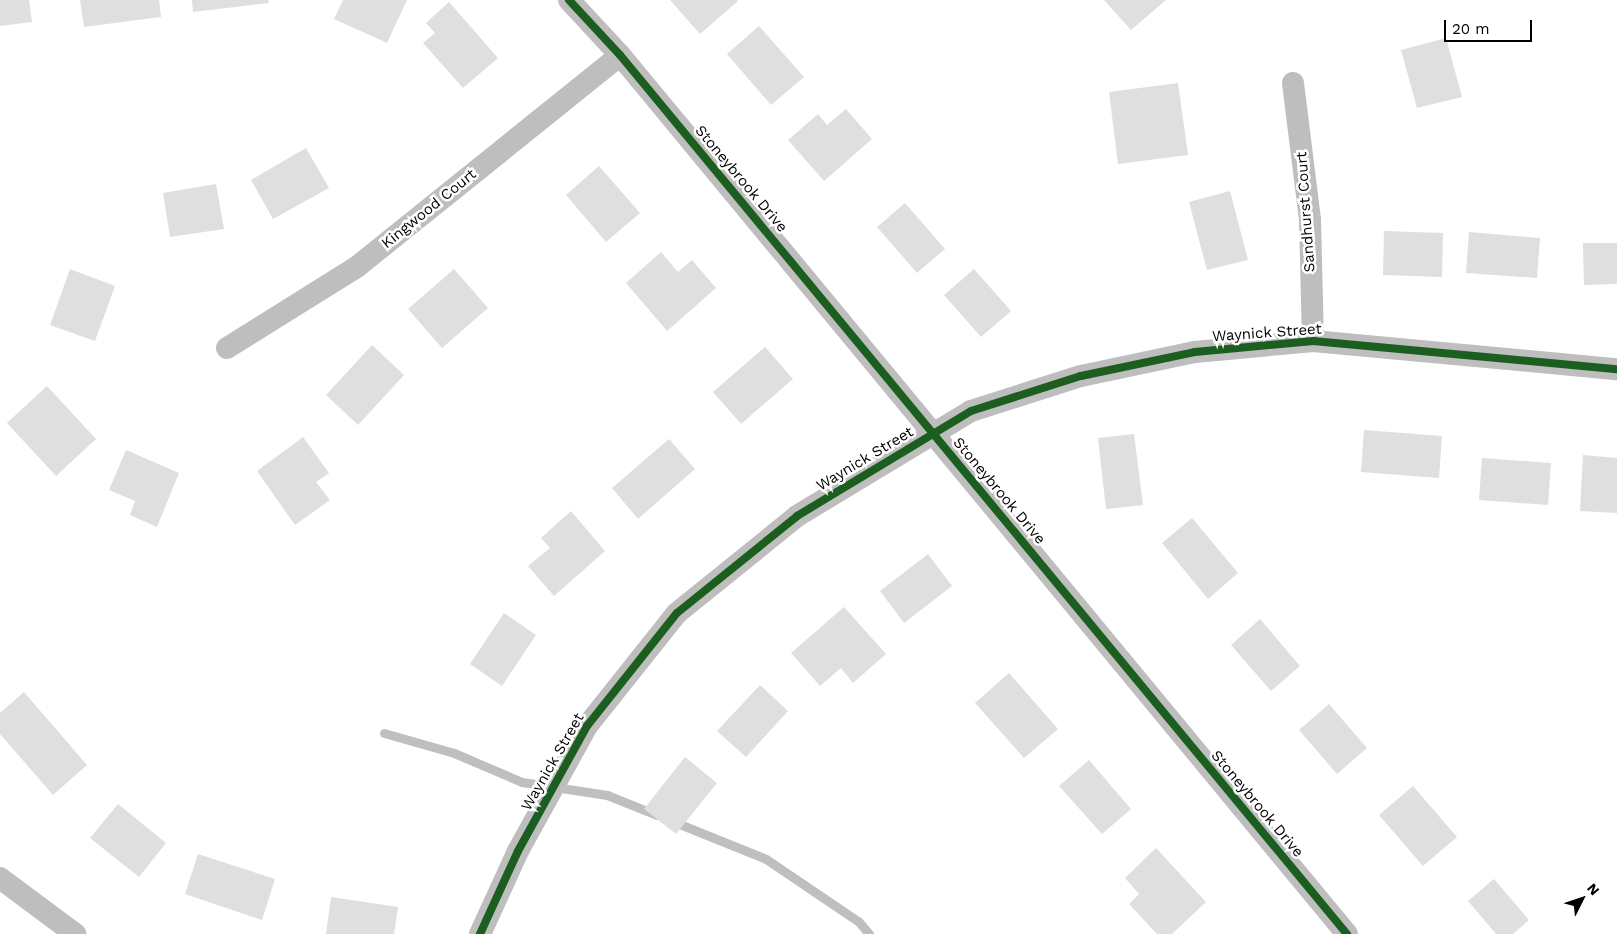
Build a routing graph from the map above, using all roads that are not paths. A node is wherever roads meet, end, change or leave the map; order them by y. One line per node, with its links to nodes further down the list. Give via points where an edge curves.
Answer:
1 (569, 0): 2 (street, Stoneybrook Drive)
2 (620, 55): 5 (street, Kingwood Court, via 358,266); 7 (street, Stoneybrook Drive)
3 (1293, 83): 4 (street, Sandhurst Court, via 1310,220)
4 (1313, 341): 6 (street, Waynick Street); 7 (street, Waynick Street, via 1195,352 1081,376 971,411)
5 (227, 348)
6 (1617, 369)
7 (933, 434): 10 (street, Waynick Street, via 796,516 677,612 587,726 518,851); 11 (street, Stoneybrook Drive)
8 (0, 878): 9 (street)
9 (75, 934)
10 (480, 934)
11 (1347, 934)

